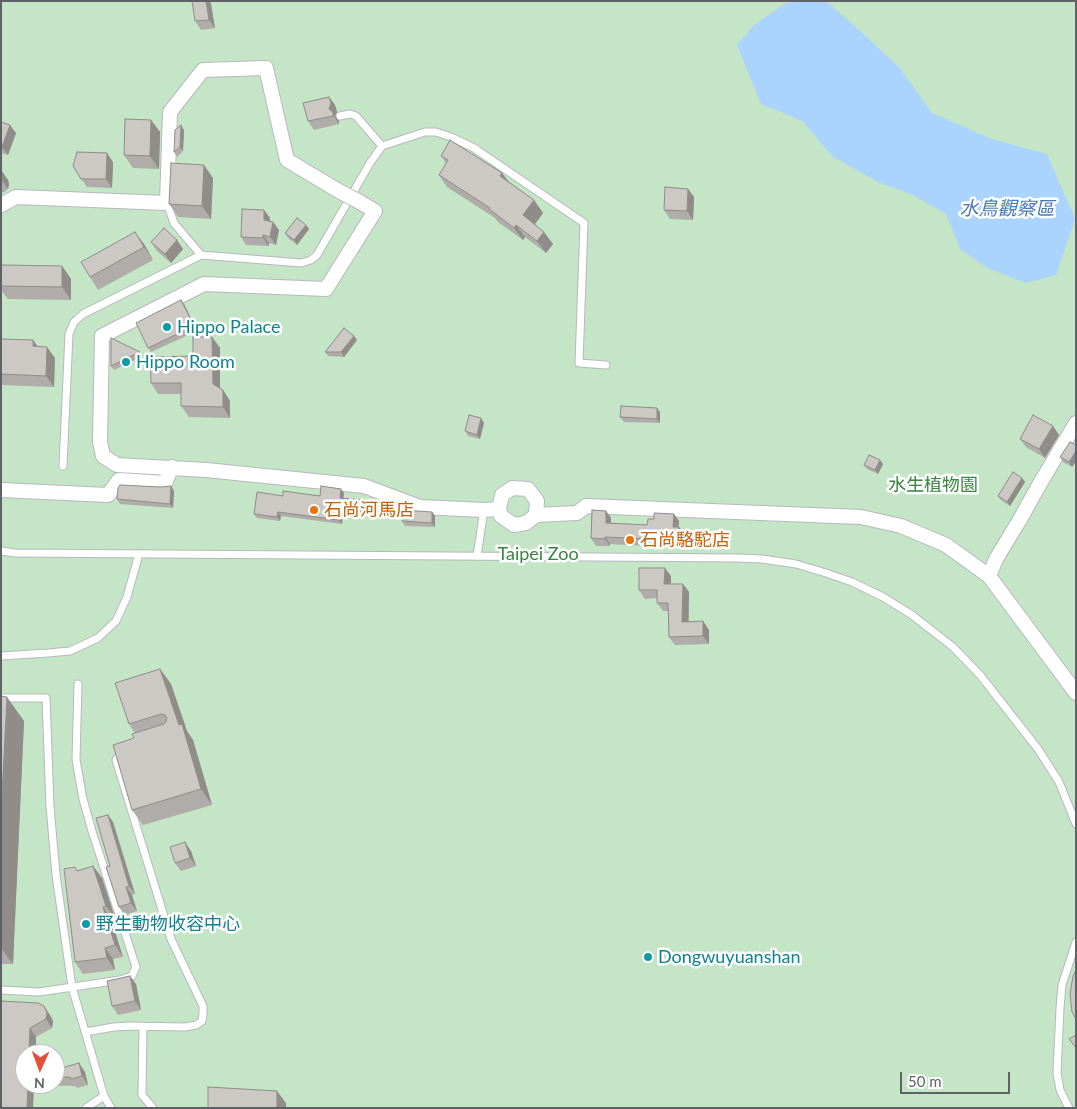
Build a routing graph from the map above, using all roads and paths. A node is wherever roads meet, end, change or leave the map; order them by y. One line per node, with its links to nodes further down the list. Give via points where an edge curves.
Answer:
1 (340, 116): 2 (lane, via 356,116)
2 (382, 146): 5 (lane, via 311,260 302,263); 6 (lane, via 425,132 451,137 474,148 584,223 579,363)
3 (167, 203): 4 (street, via 16,197); 5 (lane, via 174,223); 9 (street, bridge, via 170,112 203,70 266,68 287,160 375,211 326,289 204,284 102,336 100,442 103,456 117,465)
4 (1, 205)
5 (201, 255): 8 (lane, via 83,314 74,322 70,334)
6 (606, 364)
7 (1076, 423): 17 (street)
8 (63, 466)
9 (172, 467): 10 (street, via 165,483 119,480 108,495); 12 (street, via 364,486 420,506)
10 (1, 490)
11 (499, 509): 12 (street); 13 (street, via 501,516 514,525 526,523); 13 (street, via 502,495 512,488 528,489 537,501)
12 (484, 510): 16 (lane)
13 (536, 515): 17 (street, via 577,513 586,506 861,517 901,526 946,545)
14 (1, 551): 15 (lane)
15 (139, 554): 16 (lane); 18 (lane, via 127,597 116,621 98,638 70,651)
16 (477, 556): 23 (lane, via 754,558 796,564 852,582 912,615 953,647 980,675 1052,769)
17 (989, 576): 20 (street)
18 (1, 656)
19 (78, 684): 25 (lane, via 76,760 83,799 136,967 132,976 120,980)
20 (1076, 694)
21 (1, 698): 25 (lane, via 46,698 56,875)
22 (132, 748): 27 (lane, via 124,750 116,760 171,938 204,1014 196,1025)
23 (1076, 824)
24 (1076, 942): 33 (lane, via 1062,985 1057,1072 1060,1090)
25 (72, 987): 26 (lane, via 39,992); 28 (lane)
26 (1, 990)
27 (142, 1026): 28 (lane); 32 (lane, via 142,1094)
28 (85, 1032): 29 (lane)
29 (104, 1096): 30 (lane); 31 (lane)
30 (86, 1108)
31 (110, 1108)
32 (153, 1108)
33 (1069, 1108)

